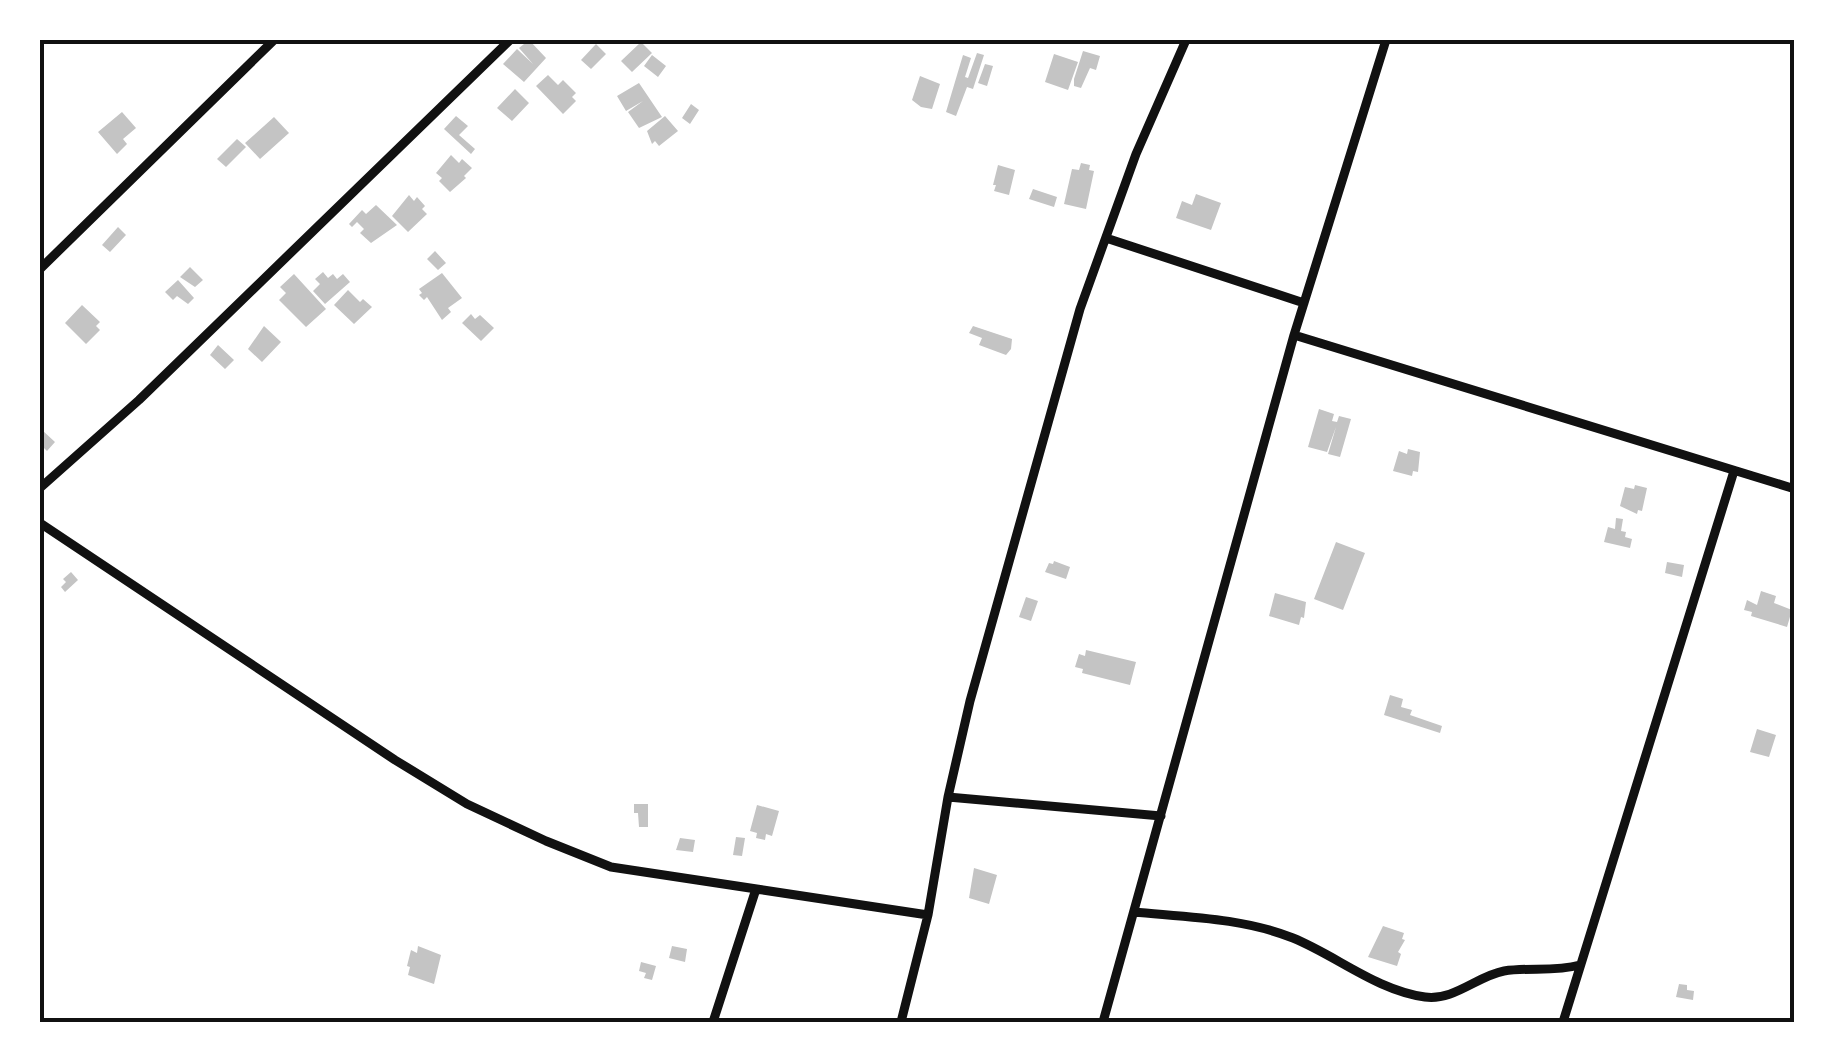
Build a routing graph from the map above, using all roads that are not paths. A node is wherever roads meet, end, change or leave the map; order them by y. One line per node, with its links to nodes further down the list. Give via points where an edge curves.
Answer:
1 (274, 40): 6 (street)
2 (510, 40): 10 (street)
3 (1186, 40): 5 (street)
4 (1386, 40): 7 (street)
5 (1106, 238): 7 (street); 13 (street, via 1080,308)
6 (40, 269)
7 (1304, 303): 8 (street)
8 (1294, 334): 9 (street); 14 (street)
9 (1734, 471): 11 (street); 18 (street)
10 (40, 488)
11 (1795, 490)
12 (40, 523): 15 (street, via 467,804 611,867)
13 (948, 797): 14 (street); 17 (street)
14 (1162, 816): 16 (street)
15 (756, 888): 17 (street); 19 (street)
16 (1134, 912): 18 (street, via 1259,926 1318,948 1388,988 1428,998 1505,971); 21 (street)
17 (928, 914): 20 (street)
18 (1580, 966): 22 (street)
19 (713, 1022)
20 (900, 1022)
21 (1103, 1022)
22 (1563, 1022)

